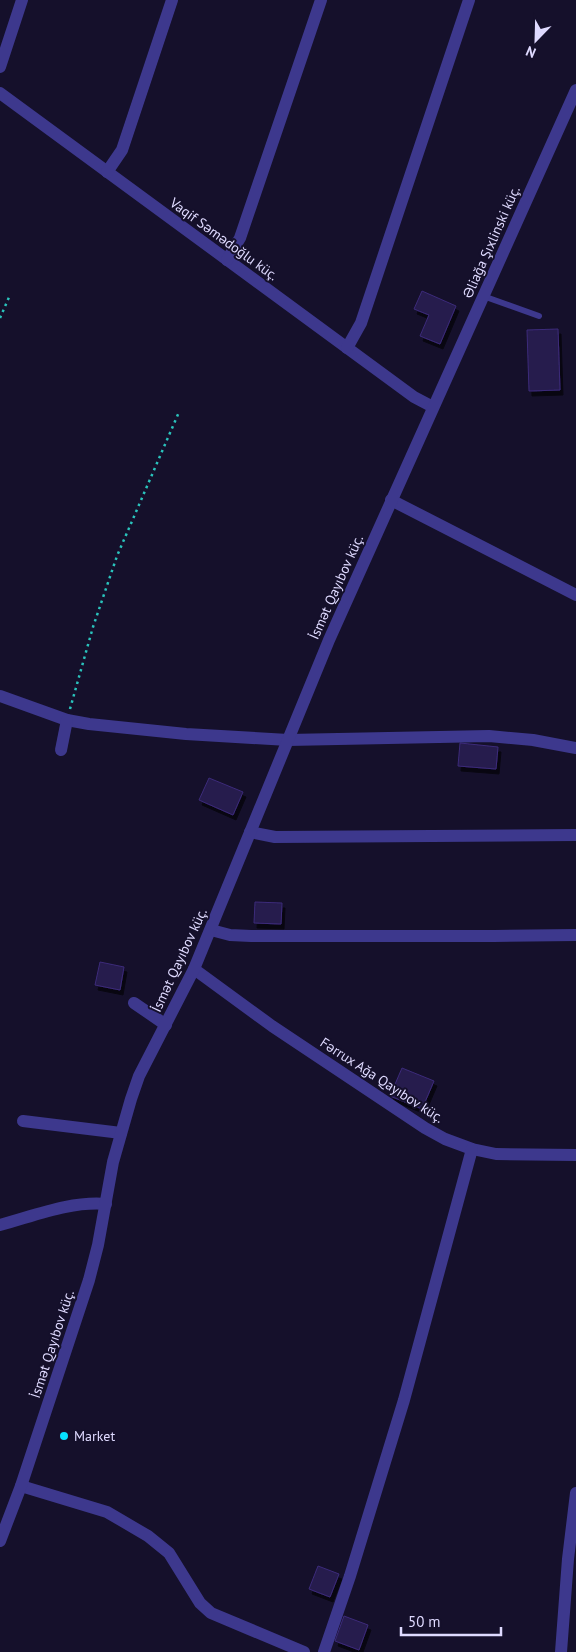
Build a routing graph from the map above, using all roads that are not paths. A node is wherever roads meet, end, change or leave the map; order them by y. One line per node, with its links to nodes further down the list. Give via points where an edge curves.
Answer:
1 (22, 0): 5 (street)
2 (172, 0): 8 (street, via 122,150)
3 (321, 0): 9 (street, via 240,238)
4 (469, 0): 12 (street, via 361,323)
5 (0, 67)
6 (576, 90): 10 (street, Əliağa Şıxlinski küç.)
7 (0, 93): 8 (street, Vaqif Səmədoğlu küç.)
8 (107, 172): 9 (street, Vaqif Səmədoğlu küç.)
9 (226, 260): 12 (street, Vaqif Səmədoğlu küç.)
10 (483, 296): 11 (lane); 13 (street, Əliağa Şıxlinski küç.)
11 (539, 316)
12 (347, 348): 13 (street, Vaqif Səmədoğlu küç.)
13 (433, 406): 14 (street, İsmət Qayıbov küç.)
14 (391, 500): 15 (street); 18 (street, İsmət Qayıbov küç.)
15 (576, 595)
16 (0, 696): 17 (street)
17 (67, 720): 18 (street, via 186,734); 20 (street)
18 (288, 740): 19 (street, via 489,736); 21 (street, İsmət Qayıbov küç.)
19 (576, 748)
20 (61, 750)
21 (250, 832): 22 (street, via 275,837); 23 (street, İsmət Qayıbov küç.)
22 (576, 835)
23 (211, 930): 24 (street, via 251,936); 25 (street, İsmət Qayıbov küç.)
24 (576, 935)
25 (194, 969): 27 (street, İsmət Qayıbov küç.); 30 (street, Fərrux Ağa Qayıbov küç., via 272,1026 425,1128)
26 (134, 1003): 27 (street)
27 (166, 1025): 29 (street, İsmət Qayıbov küç., via 139,1076)
28 (23, 1121): 29 (street)
29 (120, 1133): 32 (street, İsmət Qayıbov küç.)
30 (472, 1149): 31 (street, Fərrux Ağa Qayıbov küç., via 496,1154); 38 (street, via 404,1400)
31 (576, 1155)
32 (106, 1204): 33 (street, via 75,1205); 34 (street, İsmət Qayıbov küç., via 84,1296)
33 (0, 1225)
34 (21, 1486): 36 (street, İsmət Qayıbov küç.); 37 (street, via 106,1512 148,1536 169,1553 200,1603 211,1613)
35 (576, 1494): 39 (street)
36 (0, 1541)
37 (304, 1652)
38 (324, 1652)
39 (561, 1652)

